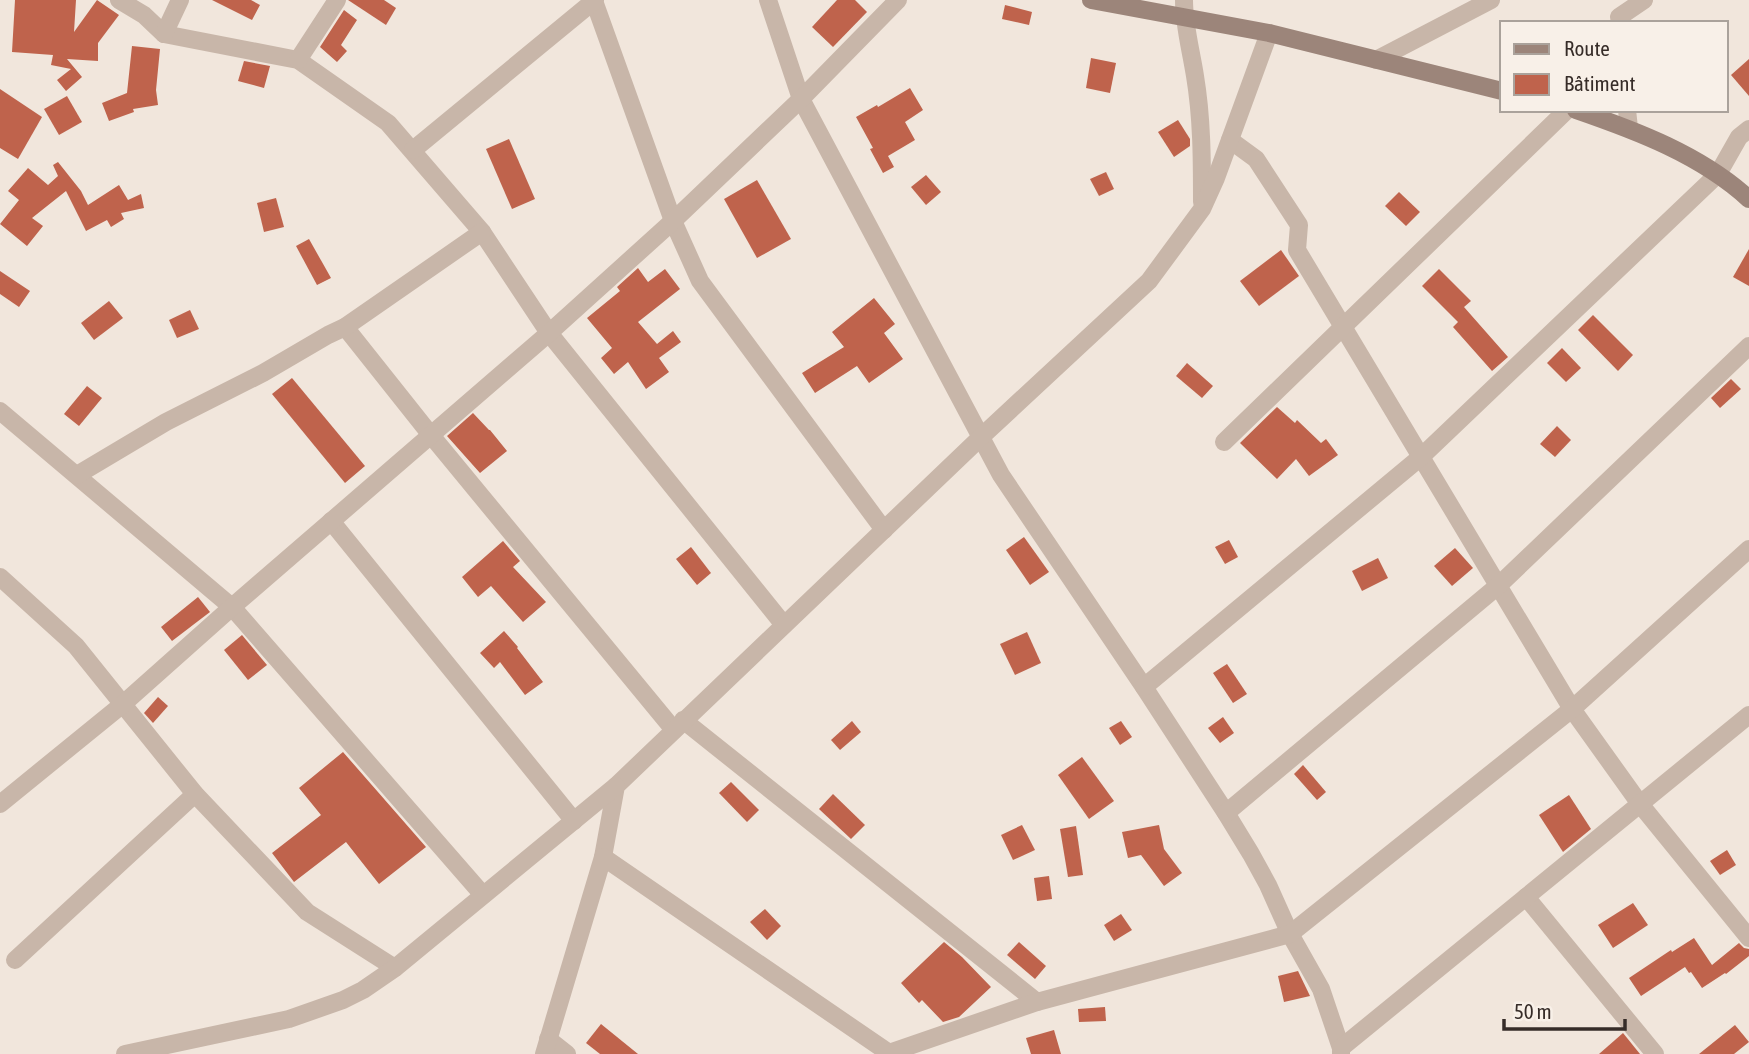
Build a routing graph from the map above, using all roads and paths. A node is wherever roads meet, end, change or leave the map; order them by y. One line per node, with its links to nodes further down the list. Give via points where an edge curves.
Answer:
1 (119, 0): 15 (street)
2 (180, 0): 15 (street)
3 (337, 0): 16 (street)
4 (595, 0): 25 (street); 29 (street)
5 (768, 0): 19 (street)
6 (898, 0): 19 (street)
7 (1091, 0): 11 (main road)
8 (1184, 0): 13 (street)
9 (1492, 0): 17 (street)
10 (1644, 0): 12 (street)
11 (1122, 2): 13 (main road)
12 (1619, 13)
13 (1184, 18): 14 (main road); 28 (street, via 1202,142)
14 (1269, 33): 17 (main road); 24 (street)
15 (164, 34): 16 (street)
16 (298, 60): 25 (street, via 388,123)
17 (1376, 60): 18 (main road)
18 (1500, 91)
19 (801, 99): 29 (street); 37 (street)
20 (1565, 112): 32 (street)
21 (1588, 112): 22 (main road)
22 (1628, 119): 26 (main road)
23 (1749, 129): 26 (street, via 1739,137)
24 (1230, 140): 28 (street); 32 (street, via 1256,159 1299,225 1297,250)
25 (413, 150): 30 (street)
26 (1718, 174): 27 (main road); 39 (street)
27 (1749, 199)
28 (1202, 209): 37 (street, via 1149,281)
29 (673, 221): 33 (street); 42 (street, via 701,281)
30 (482, 232): 31 (street); 33 (street)
31 (345, 327): 36 (street); 40 (street)
32 (1342, 328): 38 (street); 39 (street)
33 (549, 332): 36 (street); 47 (street)
34 (1749, 346): 45 (street)
35 (0, 411): 40 (street)
36 (430, 434): 41 (street); 52 (street)
37 (981, 438): 42 (street); 48 (street, via 1001,475)
38 (1224, 442)
39 (1422, 456): 45 (street); 48 (street)
40 (77, 475): 46 (street)
41 (331, 522): 46 (street); 58 (street)
42 (884, 530): 47 (street)
43 (1749, 550): 50 (street)
44 (0, 578): 49 (street, via 76,646)
45 (1499, 585): 50 (street); 57 (street)
46 (232, 607): 49 (street); 60 (street)
47 (784, 625): 52 (street)
48 (1144, 687): 57 (street)
49 (123, 704): 54 (street); 55 (street)
50 (1572, 709): 56 (street); 62 (street)
51 (1749, 715): 56 (street)
52 (679, 725): 53 (street); 66 (street)
53 (616, 786): 58 (street); 59 (street)
54 (195, 794): 64 (street); 65 (street, via 307,912)
55 (0, 804)
56 (1640, 804): 61 (street); 63 (street)
57 (1226, 813): 62 (street)
58 (574, 821): 60 (street)
59 (603, 857): 66 (street, via 889,1053); 67 (street)
60 (483, 895): 65 (street)
61 (1526, 897): 68 (street); 71 (street)
62 (1290, 934): 66 (street); 68 (street, via 1321,989)
63 (1749, 938)
64 (15, 960)
65 (395, 968): 69 (street, via 363,990 307,1014)
66 (1037, 1002)
67 (546, 1046): 70 (street)
68 (1341, 1051)
69 (125, 1054)
70 (567, 1054)
71 (1655, 1054)

